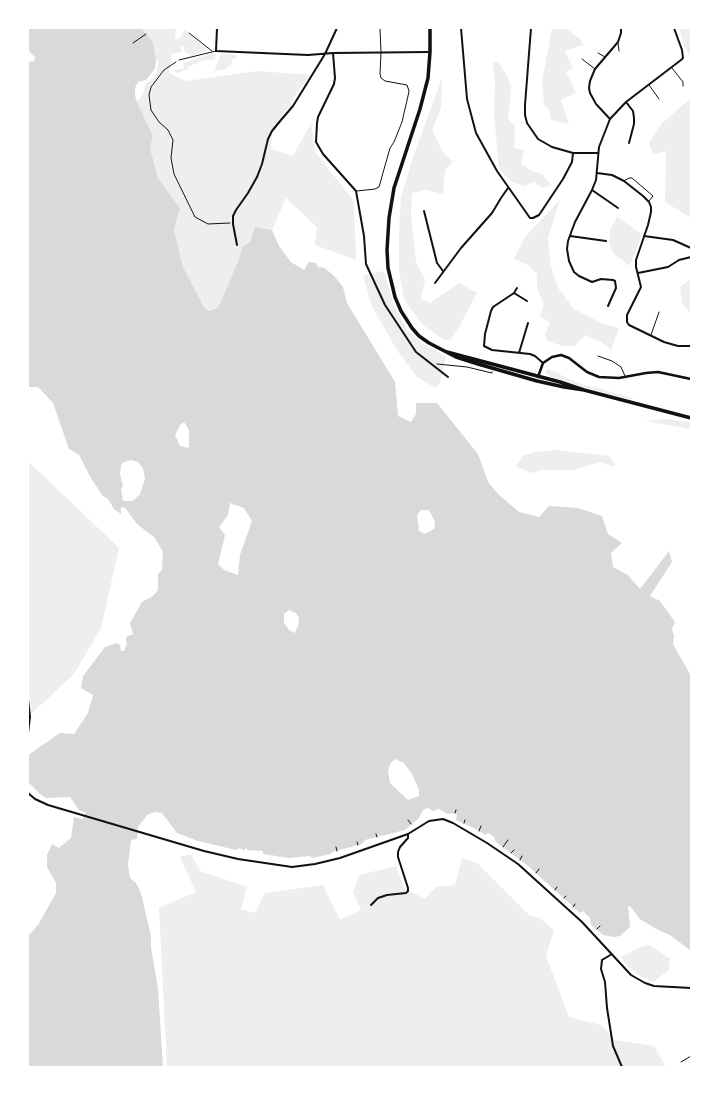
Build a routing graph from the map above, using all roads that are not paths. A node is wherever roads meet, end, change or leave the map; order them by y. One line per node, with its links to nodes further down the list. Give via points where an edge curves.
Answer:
1 (217, 28): 11 (street)
2 (337, 28): 18 (street)
3 (380, 28): 16 (lane)
4 (430, 28): 13 (main road)
5 (461, 28): 34 (street, via 466,87 477,136)
6 (531, 28): 30 (street, via 524,115 538,139 552,147)
7 (621, 28): 10 (street)
8 (674, 28): 22 (street, via 683,58)
9 (189, 33): 12 (lane)
10 (618, 42): 14 (lane); 19 (street)
11 (216, 51): 12 (lane); 18 (street)
12 (213, 52): 21 (lane)
13 (430, 52): 16 (street); 57 (main road, via 424,94 394,188 387,250 391,281 403,315 419,336)
14 (619, 52)
15 (333, 53): 16 (street); 18 (street); 36 (street, via 334,84 318,117 316,142 323,154)
16 (381, 53): 36 (lane, via 381,78 407,85 409,91 402,122 390,148 379,187)
17 (598, 53): 19 (lane)
18 (325, 54): 43 (street, via 293,106 272,131 257,177 236,210 233,224)
19 (606, 58): 23 (street)
20 (582, 59): 23 (lane)
21 (179, 60)
22 (671, 67): 24 (street); 25 (lane, via 683,82)
23 (595, 70): 28 (street, via 590,81 590,93)
24 (648, 85): 26 (lane); 27 (street)
25 (683, 86)
26 (659, 99)
27 (626, 102): 28 (street); 29 (street, via 633,111 634,118)
28 (610, 119): 31 (street)
29 (629, 143)
30 (573, 153): 31 (street); 34 (street, via 572,162 563,180 536,218 527,215)
31 (597, 153): 32 (street)
32 (597, 173): 33 (street, via 612,175); 35 (street)
33 (624, 181): 37 (street); 37 (lane, via 632,178 653,196)
34 (508, 188): 46 (street, via 492,213)
35 (592, 190): 38 (street); 40 (street, via 574,222)
36 (356, 191): 62 (street, via 366,264 386,305 416,352)
37 (649, 202): 41 (street, via 652,212)
38 (618, 208)
39 (424, 211): 46 (street, via 437,263)
40 (570, 236): 42 (street); 52 (street, via 568,261 574,272 592,282 601,279 615,281 616,288)
41 (644, 236): 44 (street, via 673,240); 47 (street, via 636,260)
42 (606, 241)
43 (237, 245)
44 (691, 248)
45 (691, 257): 47 (street, via 679,260 668,267)
46 (443, 271): 48 (street)
47 (638, 273): 55 (street, via 640,287 627,315 627,322)
48 (435, 283)
49 (516, 288): 50 (street)
50 (514, 293): 51 (street); 58 (street, via 491,311 484,343 487,349)
51 (526, 301)
52 (608, 306)
53 (659, 312): 55 (lane)
54 (528, 323): 58 (street)
55 (650, 336): 56 (street, via 672,344)
56 (691, 346)
57 (446, 352): 61 (main road); 65 (main road)
58 (519, 353): 60 (street, via 535,356)
59 (598, 356): 63 (lane, via 621,367)
60 (543, 364): 61 (street); 63 (street, via 552,357 561,355 599,377)
61 (539, 376): 65 (street); 66 (main road)
62 (448, 377)
63 (625, 377): 64 (street, via 658,372)
64 (691, 379)
65 (537, 381): 66 (main road)
66 (584, 390): 67 (main road)
67 (691, 418)
68 (28, 700): 69 (street)
69 (28, 733)
70 (28, 793): 71 (street, via 48,805 220,855 292,866 340,858)
71 (408, 834): 72 (street, via 398,852 408,891 382,896); 73 (street, via 429,821 443,819 473,835 518,864 582,922)
72 (371, 905)
73 (612, 954): 74 (street, via 631,975 645,983 665,988); 77 (street, via 602,960 601,969 613,1046)
74 (691, 988)
75 (691, 1056): 76 (lane)
76 (681, 1062)
77 (622, 1067)

